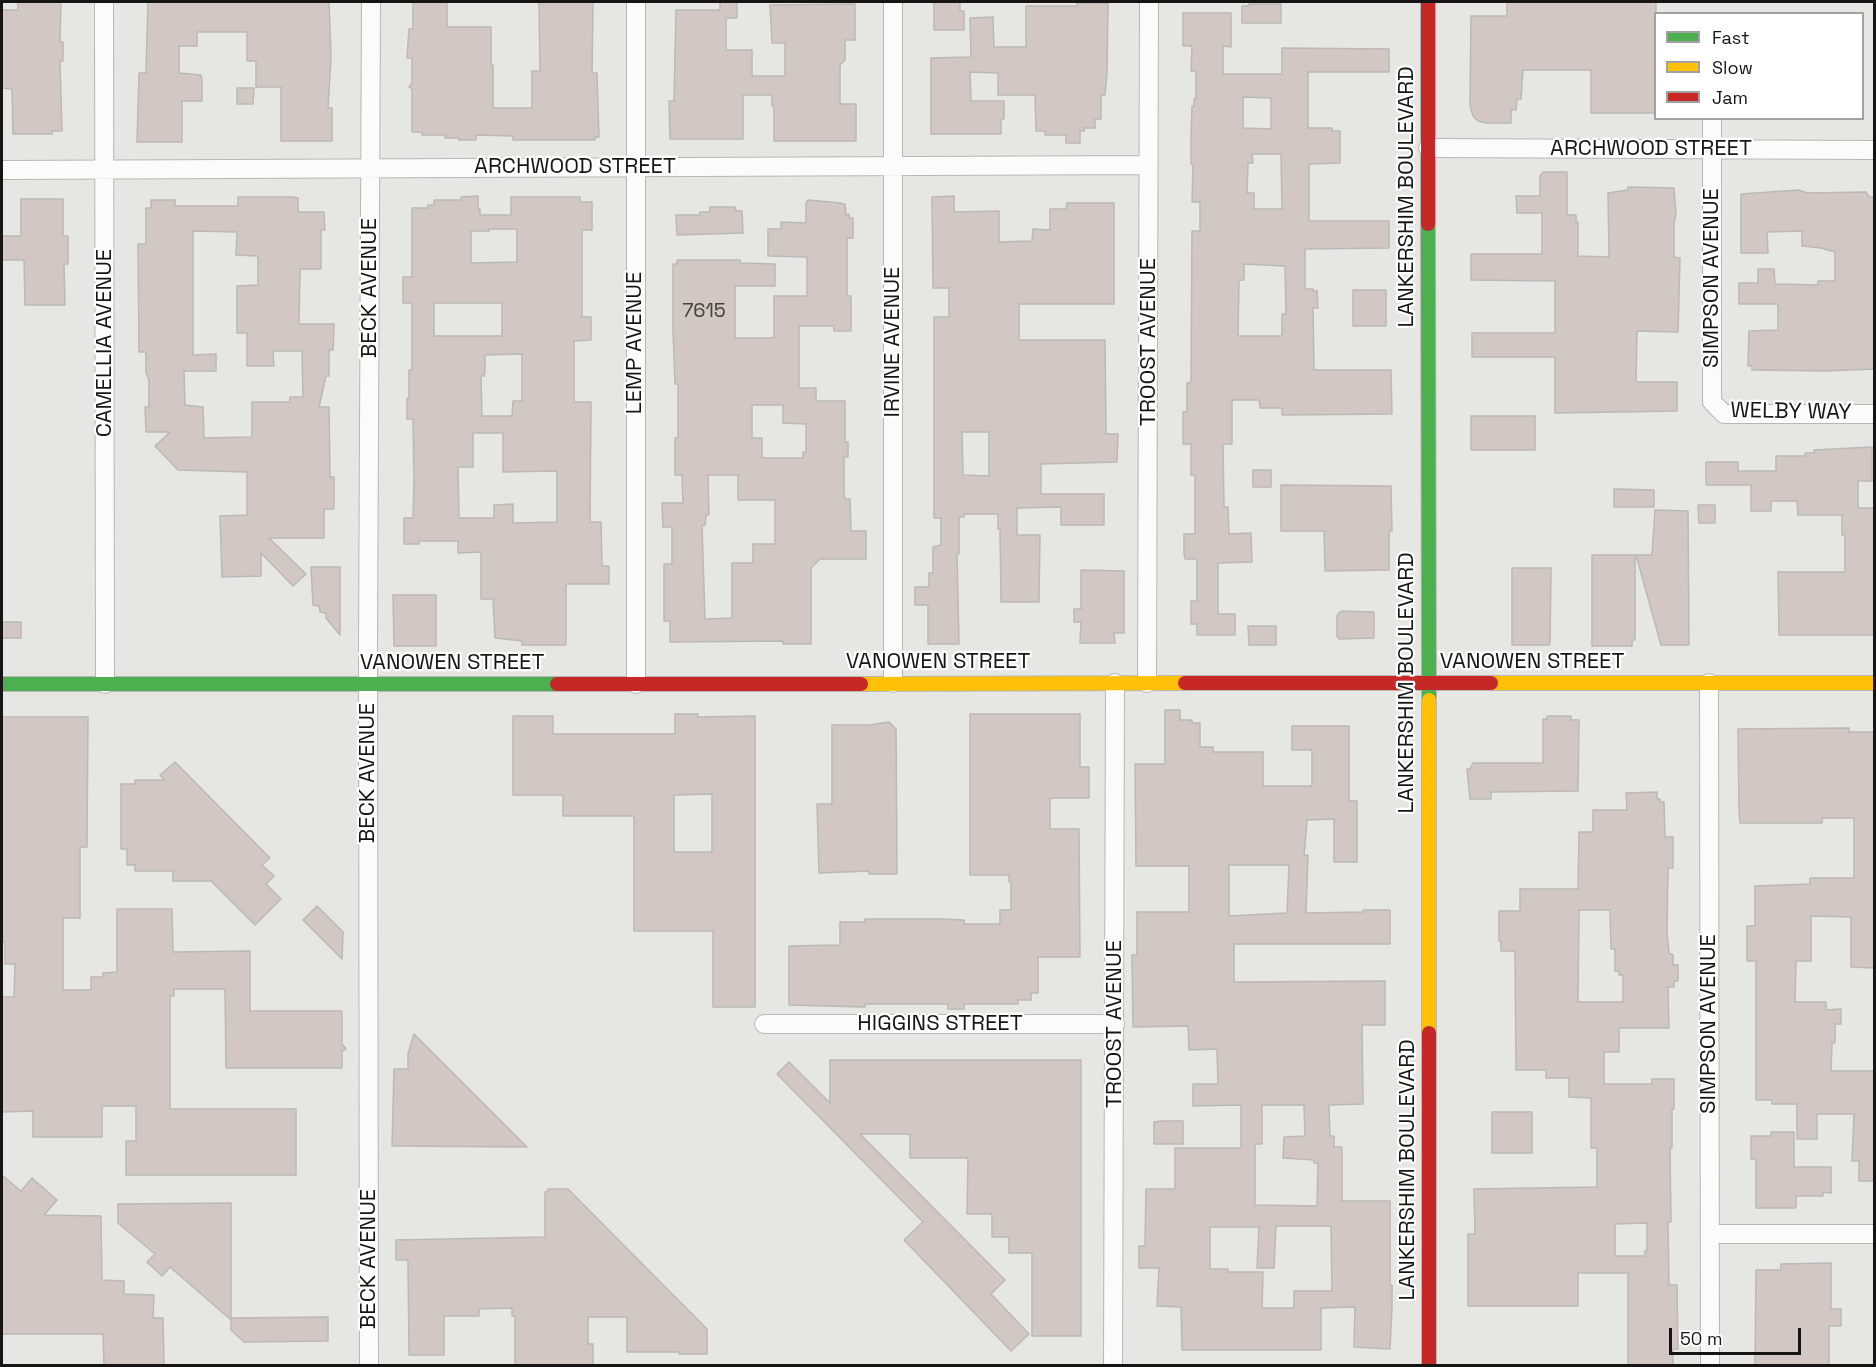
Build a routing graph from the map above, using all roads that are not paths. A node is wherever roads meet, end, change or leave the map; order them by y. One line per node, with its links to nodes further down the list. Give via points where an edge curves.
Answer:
1 (104, 2): 15 (street, CAMELLIA AVENUE)
2 (371, 2): 14 (street, BECK AVENUE)
3 (636, 2): 13 (street, LEMP AVENUE)
4 (893, 2): 12 (street, IRVINE AVENUE)
5 (1149, 2): 11 (street, TROOST AVENUE)
6 (1428, 2): 8 (main road, LANKERSHIM BOULEVARD)
7 (1712, 120): 9 (street, SIMPSON AVENUE)
8 (1428, 148): 9 (street, ARCHWOOD STREET); 23 (main road, LANKERSHIM BOULEVARD)
9 (1712, 150): 10 (street, ARCHWOOD STREET); 17 (street, SIMPSON AVENUE)
10 (1875, 150)
11 (1149, 165): 12 (street, ARCHWOOD STREET); 22 (street, TROOST AVENUE)
12 (893, 166): 13 (street, ARCHWOOD STREET); 20 (street, IRVINE AVENUE)
13 (636, 167): 14 (street, ARCHWOOD STREET); 28 (street, LEMP AVENUE)
14 (370, 168): 15 (street, ARCHWOOD STREET); 19 (street, BECK AVENUE)
15 (105, 169): 16 (street, ARCHWOOD STREET); 27 (street, CAMELLIA AVENUE)
16 (2, 170)
17 (1712, 402): 18 (street, WELBY WAY, via 1724,414)
18 (1875, 414)
19 (368, 683): 27 (main road, VANOWEN STREET); 28 (main road, VANOWEN STREET); 33 (street, BECK AVENUE)
20 (893, 683): 21 (main road, VANOWEN STREET); 28 (main road, VANOWEN STREET)
21 (1115, 683): 22 (main road, VANOWEN STREET); 30 (street, TROOST AVENUE)
22 (1147, 683): 23 (main road, VANOWEN STREET)
23 (1428, 683): 24 (main road, VANOWEN STREET); 35 (main road, LANKERSHIM BOULEVARD)
24 (1709, 683): 25 (main road, VANOWEN STREET); 31 (street, SIMPSON AVENUE)
25 (1875, 683)
26 (2, 684): 27 (main road, VANOWEN STREET)
27 (105, 684)
28 (636, 684)
29 (764, 1024): 30 (street, HIGGINS STREET)
30 (1115, 1024): 34 (street, TROOST AVENUE)
31 (1710, 1234): 32 (street); 36 (street, SIMPSON AVENUE)
32 (1875, 1234)
33 (369, 1365)
34 (1113, 1365)
35 (1429, 1365)
36 (1710, 1365)

